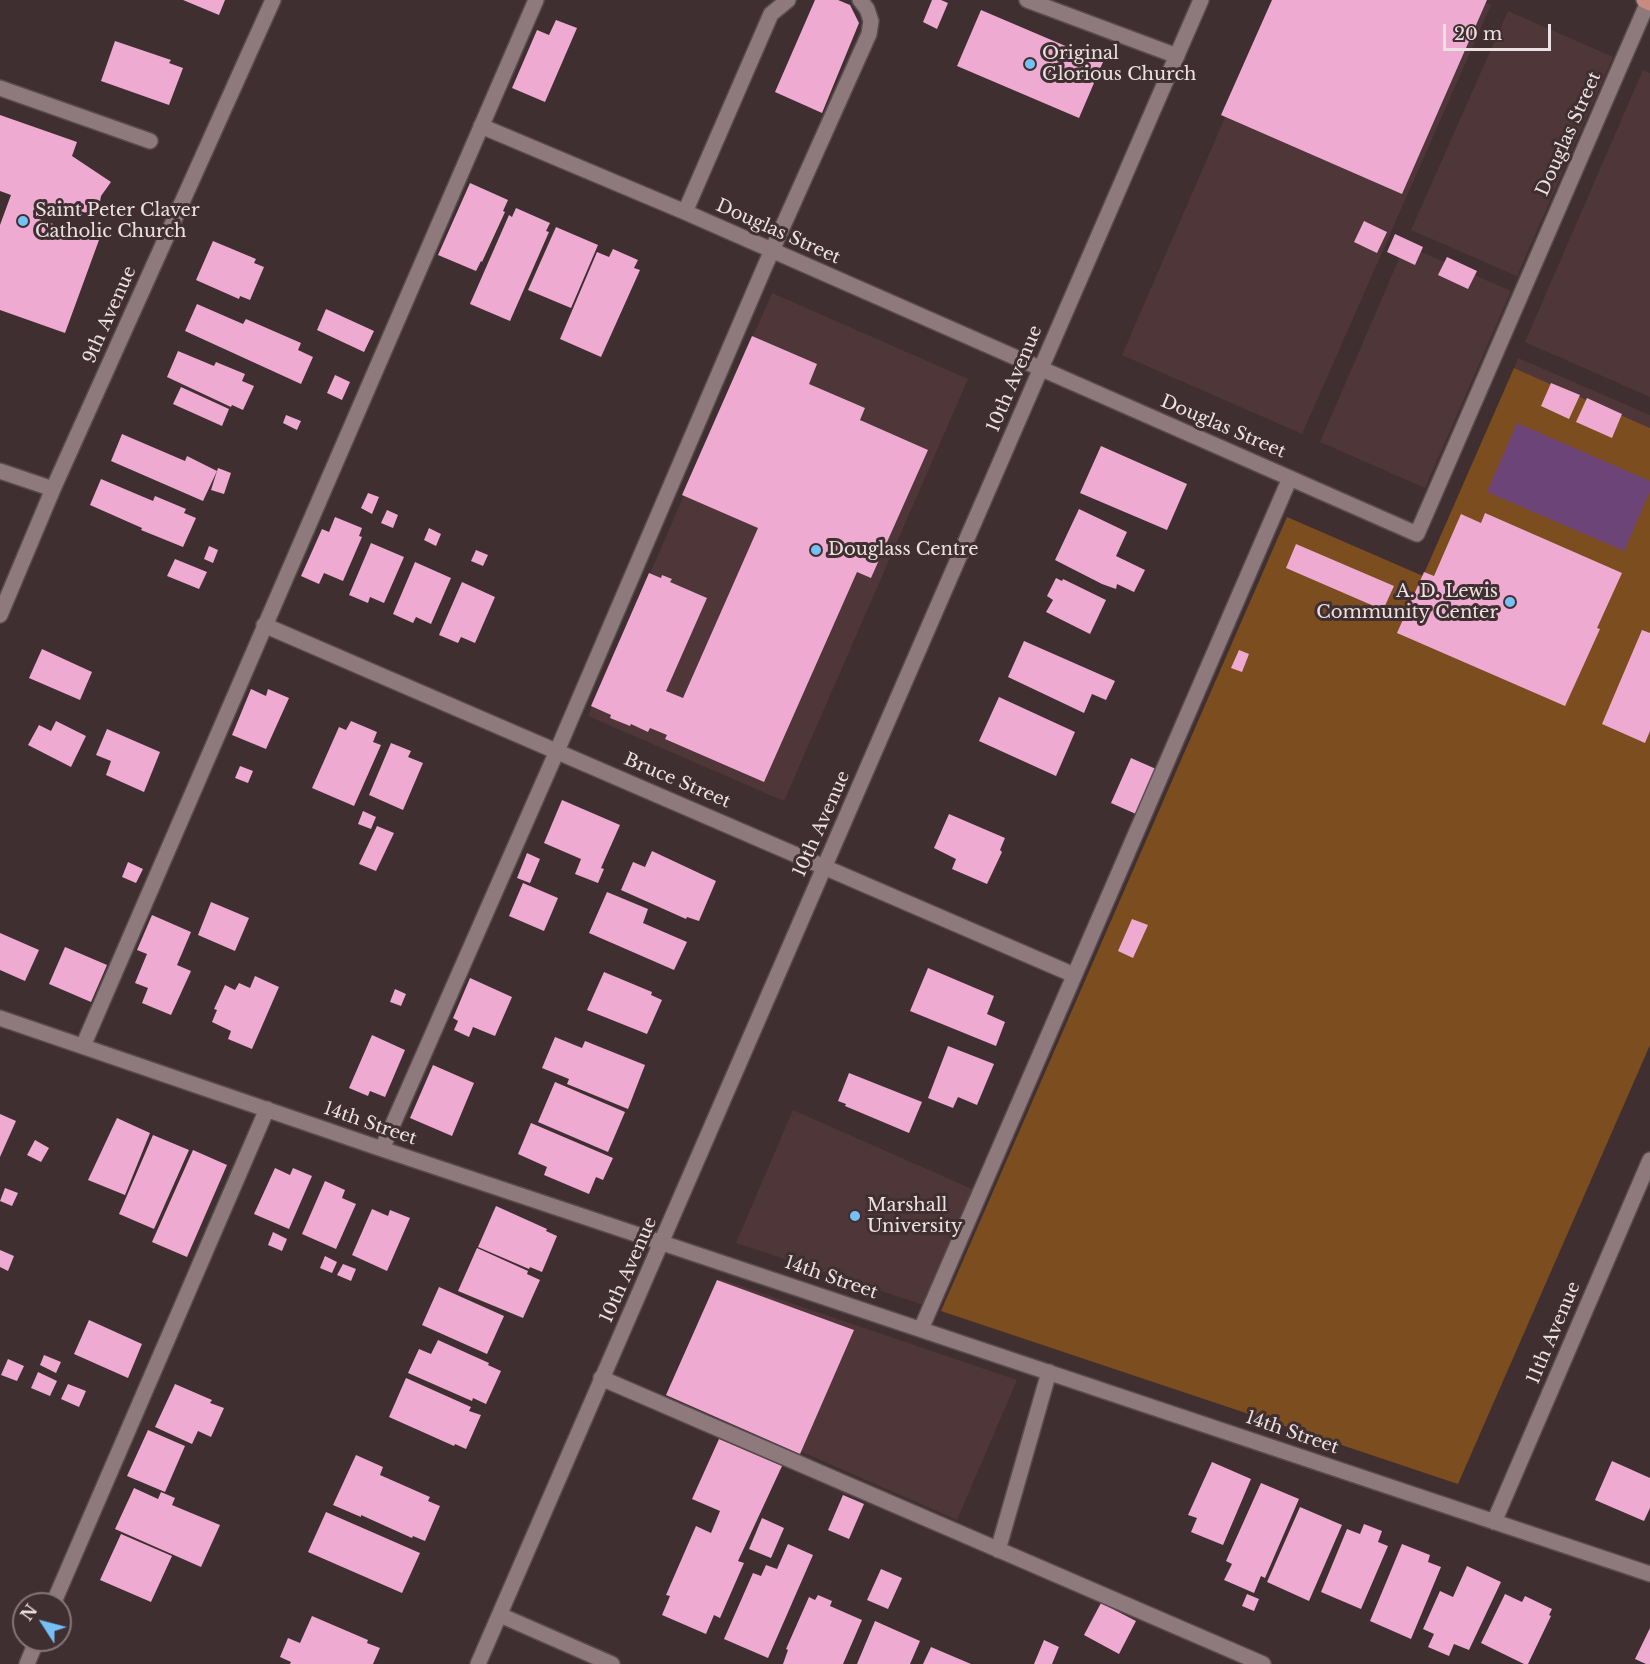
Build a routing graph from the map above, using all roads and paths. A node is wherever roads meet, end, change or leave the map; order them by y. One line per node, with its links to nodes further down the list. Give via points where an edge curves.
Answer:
1 (273, 0): 17 (street, 9th Avenue)
2 (536, 0): 10 (street)
3 (788, 0): 12 (street, via 771,14)
4 (860, 0): 13 (street, via 871,21 869,34)
5 (1027, 0): 8 (street)
6 (1201, 0): 8 (street, 10th Avenue)
7 (1647, 2): 16 (street, Douglas Street, via 1417,534)
8 (1177, 56): 14 (street, 10th Avenue)
9 (0, 88): 11 (street)
10 (481, 126): 12 (street, Douglas Street); 19 (street)
11 (150, 141)
12 (685, 212): 13 (street, Douglas Street)
13 (772, 251): 14 (street, Douglas Street); 20 (street)
14 (1041, 369): 16 (street, Douglas Street); 21 (street, 10th Avenue)
15 (0, 471): 17 (street)
16 (1290, 478): 22 (street)
17 (53, 489): 18 (street, 9th Avenue)
18 (0, 615)
19 (264, 625): 20 (street, Bruce Street); 24 (street)
20 (557, 751): 21 (street, Bruce Street); 26 (street)
21 (824, 867): 22 (street, Bruce Street); 28 (street, 10th Avenue)
22 (1074, 975): 29 (street)
23 (0, 1018): 24 (street, 14th Street)
24 (83, 1046): 25 (street, 14th Street)
25 (267, 1110): 26 (street, 14th Street); 35 (street)
26 (382, 1149): 28 (street, 14th Street)
27 (1650, 1160): 32 (street, 11th Avenue)
28 (663, 1242): 29 (street, 14th Street); 31 (street, 10th Avenue)
29 (921, 1329): 30 (street, 14th Street)
30 (1048, 1372): 32 (street, 14th Street); 33 (street)
31 (601, 1378): 33 (street); 36 (street, 10th Avenue)
32 (1494, 1522): 34 (street, 14th Street)
33 (998, 1550): 39 (street)
34 (1650, 1574)
35 (58, 1592)
36 (500, 1615): 37 (street, 10th Avenue); 38 (street)
37 (478, 1664)
38 (612, 1664)
39 (1263, 1664)

